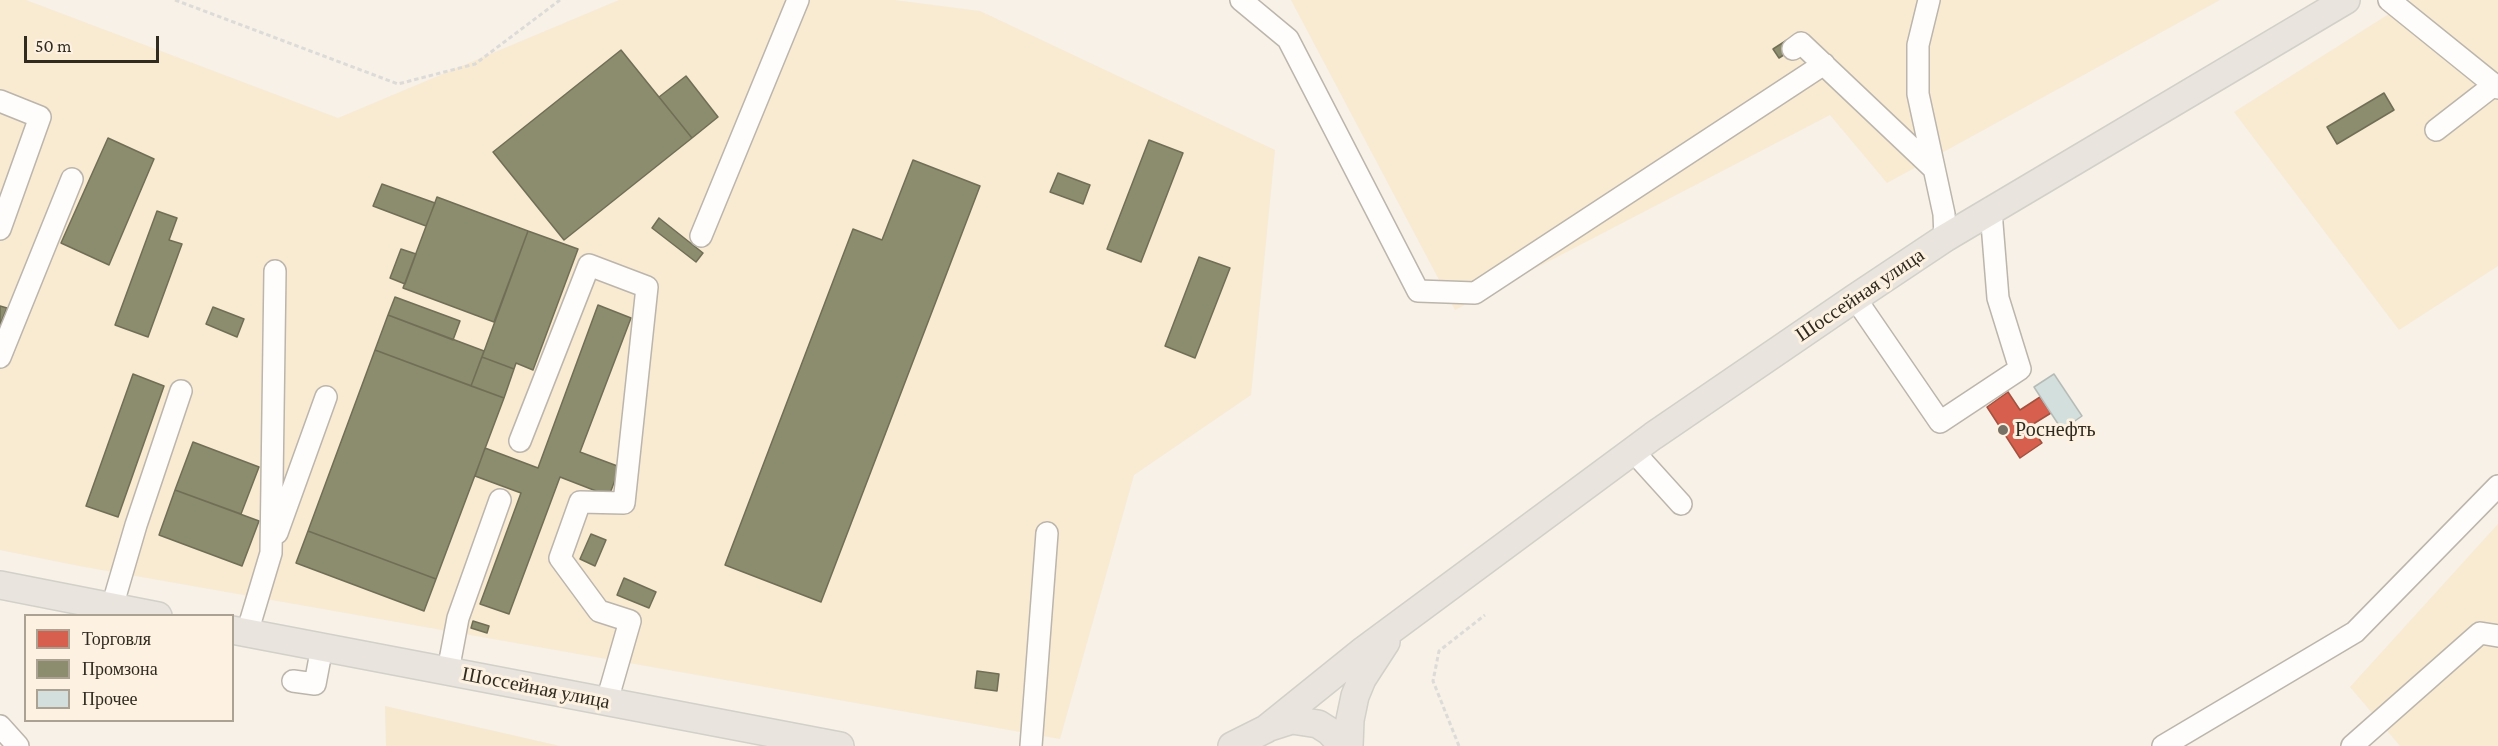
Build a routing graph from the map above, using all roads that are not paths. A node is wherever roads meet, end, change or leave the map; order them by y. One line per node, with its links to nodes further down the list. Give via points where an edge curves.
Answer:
1 (798, 0): 15 (lane)
2 (1241, 0): 7 (lane, via 1288,39 1418,291 1475,293)
3 (1929, 0): 11 (lane, via 1918,45 1918,94)
4 (2346, 0): 13 (main road, Шоссейная улица)
5 (2389, 0): 8 (lane)
6 (1793, 49): 7 (lane, via 1801,42)
7 (1824, 64): 11 (lane)
8 (2496, 87): 10 (lane)
9 (0, 101): 14 (lane, via 40,117)
10 (2436, 130)
11 (1933, 168): 16 (lane, via 1944,214)
12 (72, 179): 19 (lane)
13 (1991, 211): 16 (main road, Шоссейная улица); 18 (lane, via 1998,298 2020,369 1940,422)
14 (0, 230)
15 (701, 236)
16 (1945, 238): 18 (main road, Шоссейная улица)
17 (275, 272): 28 (lane)
18 (1855, 298): 23 (main road, Шоссейная улица)
19 (0, 357)
20 (181, 391): 30 (lane)
21 (327, 397): 28 (lane)
22 (520, 441): 38 (lane, via 589,265 647,287 624,503 580,502 560,558 599,611 630,621)
23 (1633, 451): 26 (lane); 32 (main road, Шоссейная улица)
24 (2498, 486): 47 (lane, via 2355,632)
25 (500, 500): 36 (lane, via 458,618)
26 (1681, 504)
27 (1047, 533): 43 (lane)
28 (272, 548): 33 (lane)
29 (0, 585): 30 (main road)
30 (112, 607): 31 (main road)
31 (152, 614)
32 (1397, 627): 40 (main road, Шоссейная улица); 46 (main road, Шоссейная улица, via 1362,679 1350,720)
33 (240, 631): 35 (main road, Шоссейная улица)
34 (2498, 636): 48 (lane, via 2480,633)
35 (322, 647): 36 (main road, Шоссейная улица); 37 (lane, via 315,684)
36 (448, 671): 38 (main road, Шоссейная улица)
37 (293, 681)
38 (607, 701): 42 (main road, Шоссейная улица)
39 (0, 726): 41 (lane)
40 (1258, 737): 44 (main road, Шоссейная улица); 45 (main road, via 1292,720 1305,721 1329,731)
41 (18, 746)
42 (840, 746)
43 (1031, 746)
44 (1232, 746)
45 (1343, 746)
46 (1349, 746)
47 (2163, 746)
48 (2352, 746)

